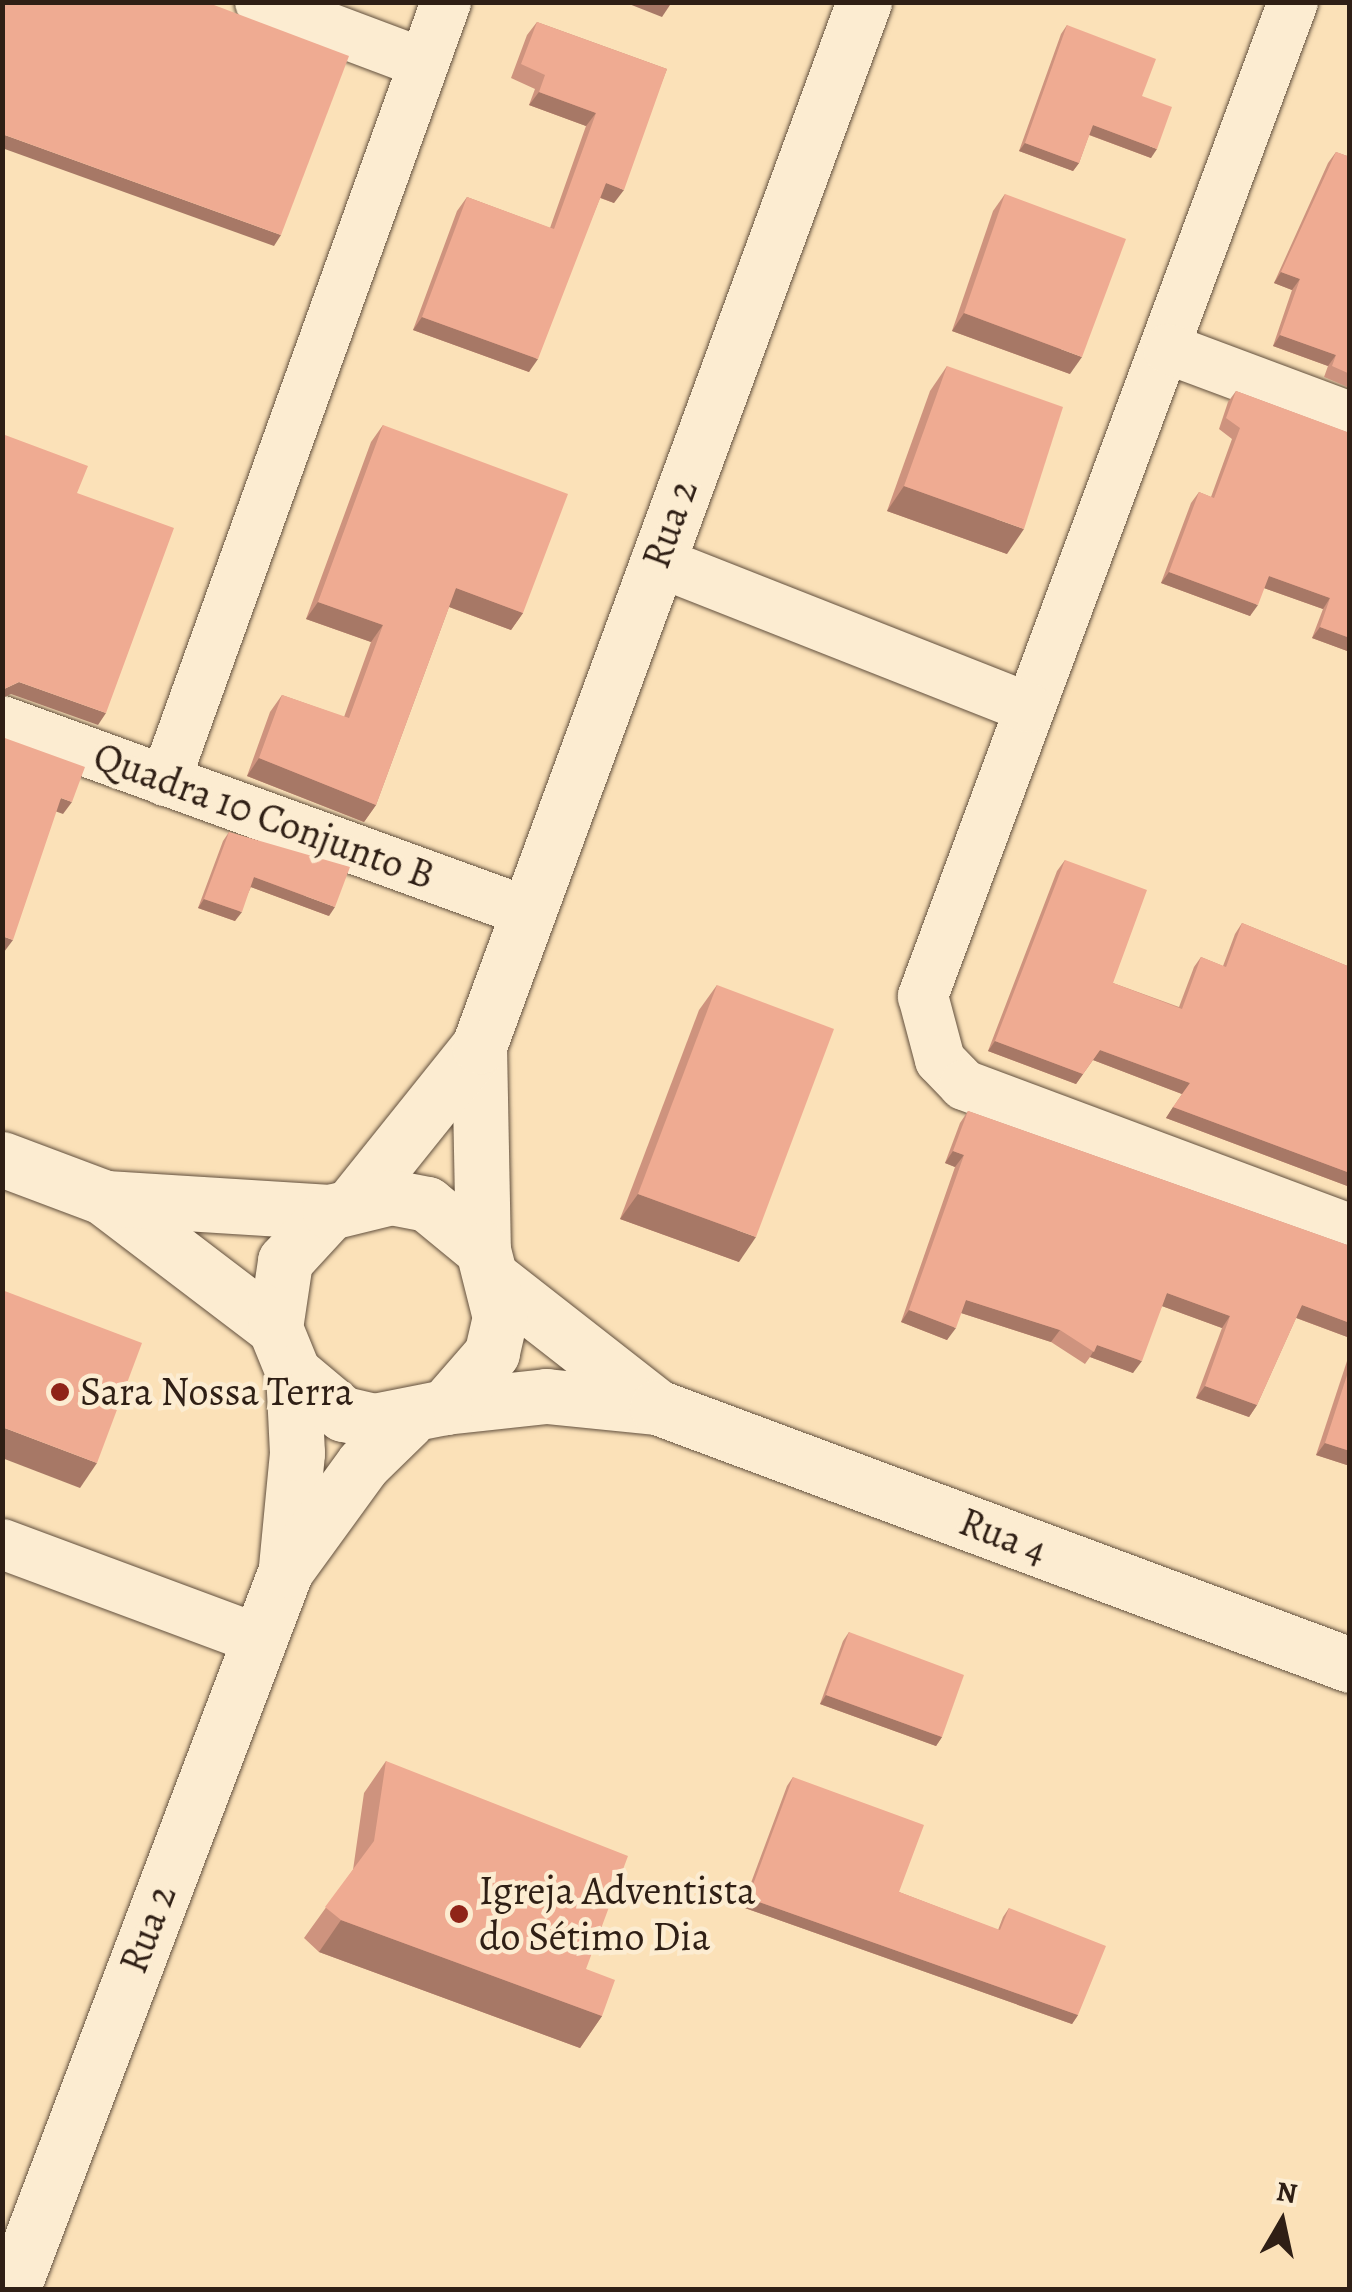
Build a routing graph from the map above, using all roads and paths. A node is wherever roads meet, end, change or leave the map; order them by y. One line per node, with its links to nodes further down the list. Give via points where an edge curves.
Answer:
1 (260, 2): 5 (street)
2 (446, 2): 5 (street)
3 (864, 2): 8 (street, Rua 2)
4 (1294, 2): 6 (street)
5 (422, 62): 11 (street)
6 (1168, 349): 7 (street); 9 (street)
7 (1350, 417)
8 (656, 562): 9 (street); 12 (street, Rua 2)
9 (1027, 707): 17 (street, via 924,996 940,1060 964,1084)
10 (2, 721): 11 (street, Quadra 10 Conjunto B)
11 (165, 781): 12 (street, Quadra 10 Conjunto B)
12 (526, 911): 13 (street, Rua 2)
13 (478, 1046): 16 (street); 18 (street)
14 (2, 1159): 15 (street)
15 (103, 1197): 16 (street); 19 (street)
16 (342, 1207): 18 (street, via 427,1204); 19 (street, via 285,1261)
17 (1350, 1229)
18 (490, 1265): 20 (street); 21 (street, via 492,1353)
19 (284, 1350): 21 (street, via 342,1414); 23 (street, via 297,1453)
20 (658, 1407): 21 (street, via 546,1396); 25 (street, Rua 4)
21 (426, 1414): 23 (street, via 363,1464)
22 (2, 1544): 24 (street)
23 (286, 1570): 24 (street, Rua 2)
24 (257, 1639): 26 (street, Rua 2)
25 (1350, 1665)
26 (12, 2290)

